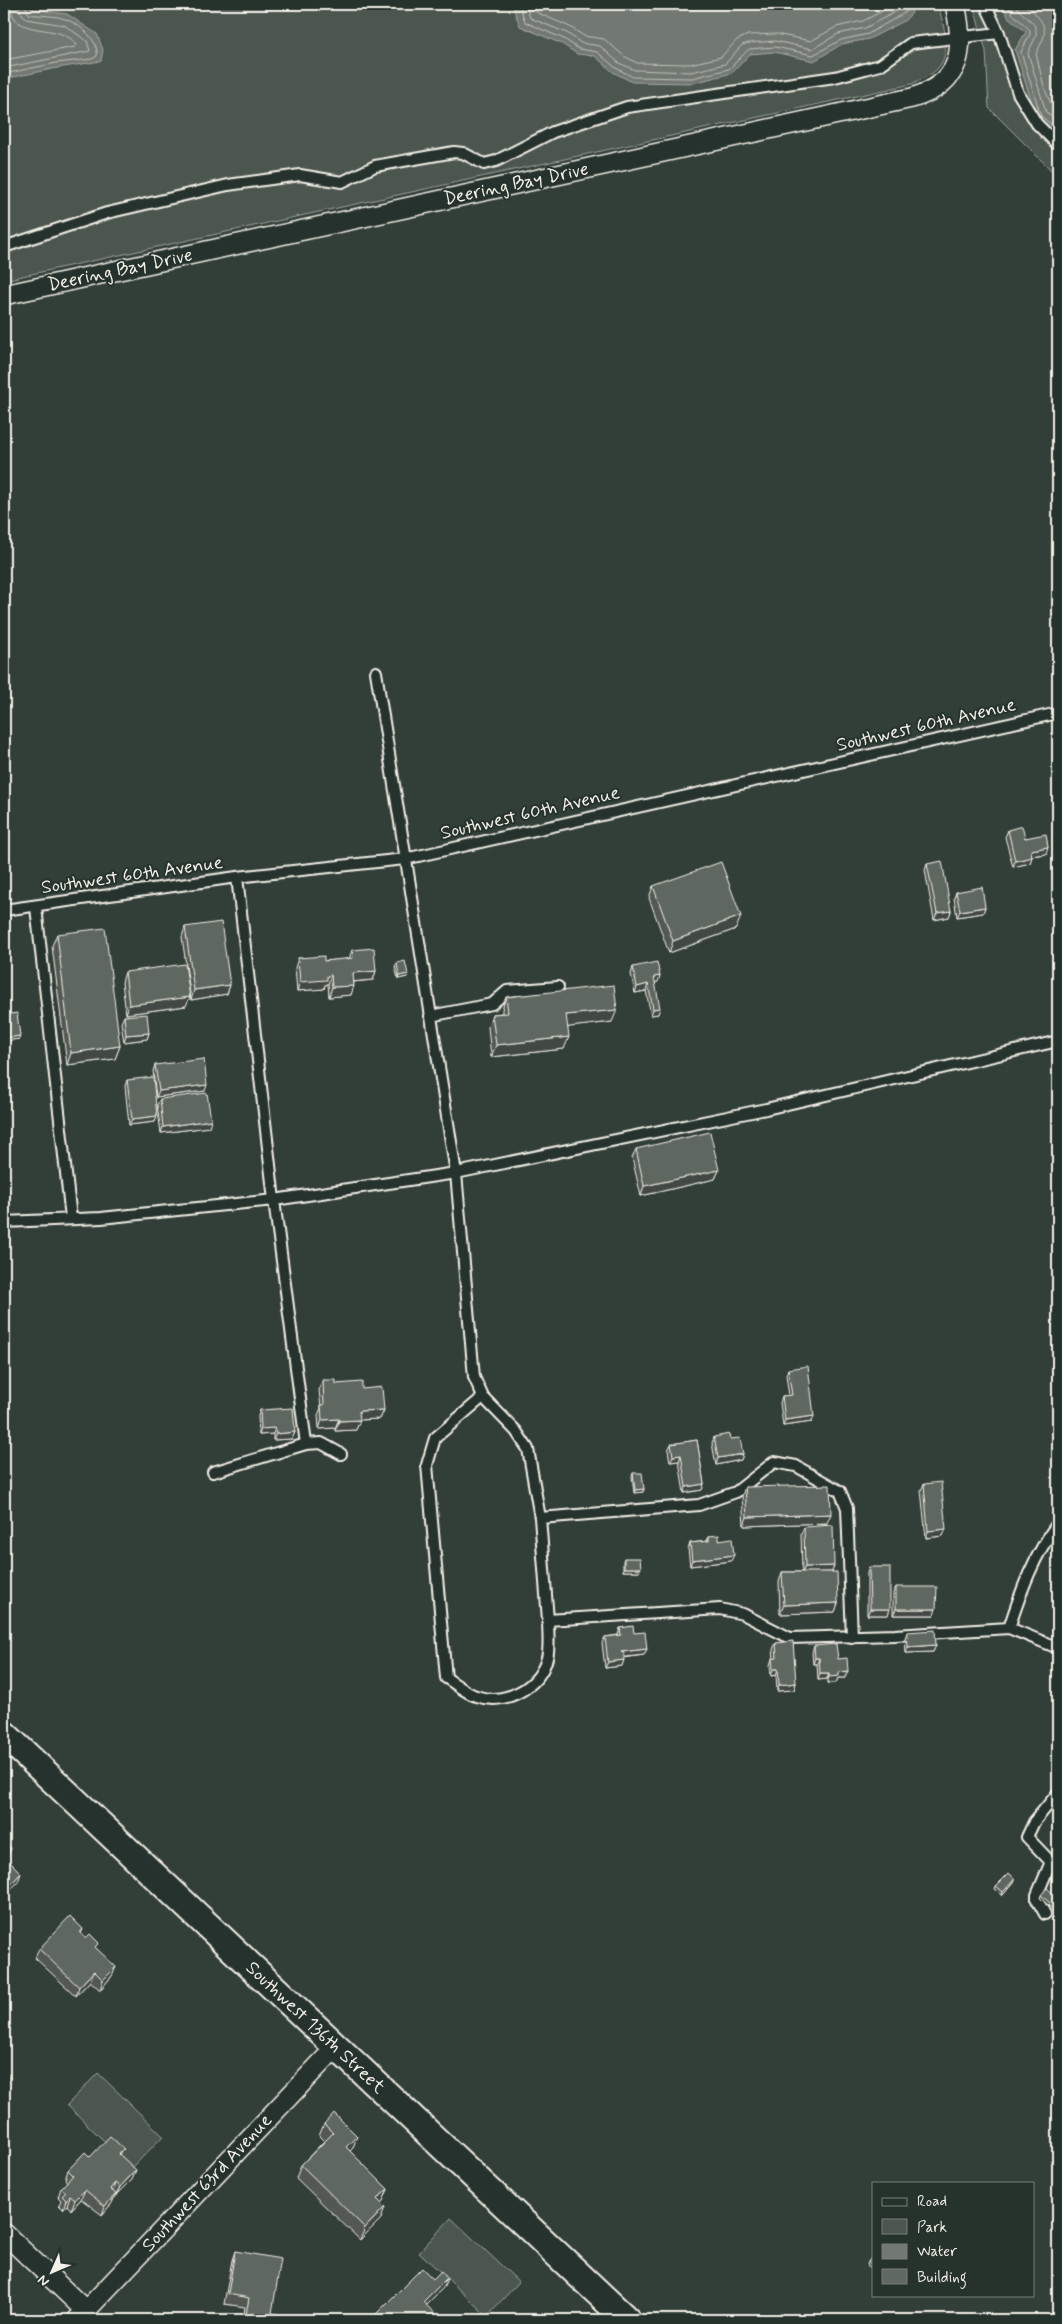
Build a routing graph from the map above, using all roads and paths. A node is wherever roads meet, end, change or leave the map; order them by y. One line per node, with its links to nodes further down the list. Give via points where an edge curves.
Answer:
1 (955, 4): 4 (street, Deering Bay Drive)
2 (985, 4): 3 (lane)
3 (999, 33): 4 (lane); 5 (lane, via 1018,93 1037,124)
4 (961, 36): 6 (lane, via 911,42 880,65 835,77 627,107 553,132 484,164 454,152 375,166 342,182 300,174 228,185 107,213); 7 (street, Deering Bay Drive, via 960,54 953,71 931,91 912,98)
5 (1058, 145)
6 (4, 247)
7 (4, 295)
8 (376, 672): 10 (lane)
9 (1058, 713): 10 (lane, Southwest 60th Avenue)
10 (405, 860): 11 (lane, Southwest 60th Avenue); 15 (lane)
11 (237, 877): 12 (lane, Southwest 60th Avenue); 18 (lane)
12 (36, 907): 13 (lane, Southwest 60th Avenue); 19 (lane)
13 (4, 910)
14 (558, 987): 15 (lane, via 507,991 492,1004)
15 (430, 1016): 17 (lane)
16 (1058, 1041): 17 (lane, via 766,1109)
17 (456, 1173): 18 (lane); 21 (lane, via 474,1377)
18 (274, 1200): 19 (lane, via 101,1218); 22 (lane)
19 (70, 1218): 20 (lane)
20 (4, 1222)
21 (483, 1397): 25 (lane, via 528,1449); 27 (lane, via 435,1438 427,1465 446,1678 476,1696 499,1699 520,1693 536,1679 547,1658)
22 (306, 1444): 23 (lane, via 322,1443); 24 (lane)
23 (341, 1454)
24 (213, 1472)
25 (540, 1518): 27 (lane); 29 (lane, via 699,1505 736,1492 774,1462 796,1466 840,1491 847,1508)
26 (1058, 1524): 28 (lane, via 1043,1543)
27 (548, 1620): 29 (lane, via 720,1609 743,1614 790,1638)
28 (1009, 1628): 29 (lane); 30 (lane)
29 (852, 1637)
30 (1058, 1648)
31 (4, 1734): 34 (main road, Southwest 136th Street)
32 (1058, 1793): 33 (lane, via 1034,1822 1027,1837 1050,1864 1036,1900)
33 (1045, 1914)
34 (336, 2046): 36 (street, Southwest 63rd Avenue); 37 (main road, Southwest 136th Street)
35 (4, 2233): 36 (street)
36 (82, 2316)
37 (627, 2320)

